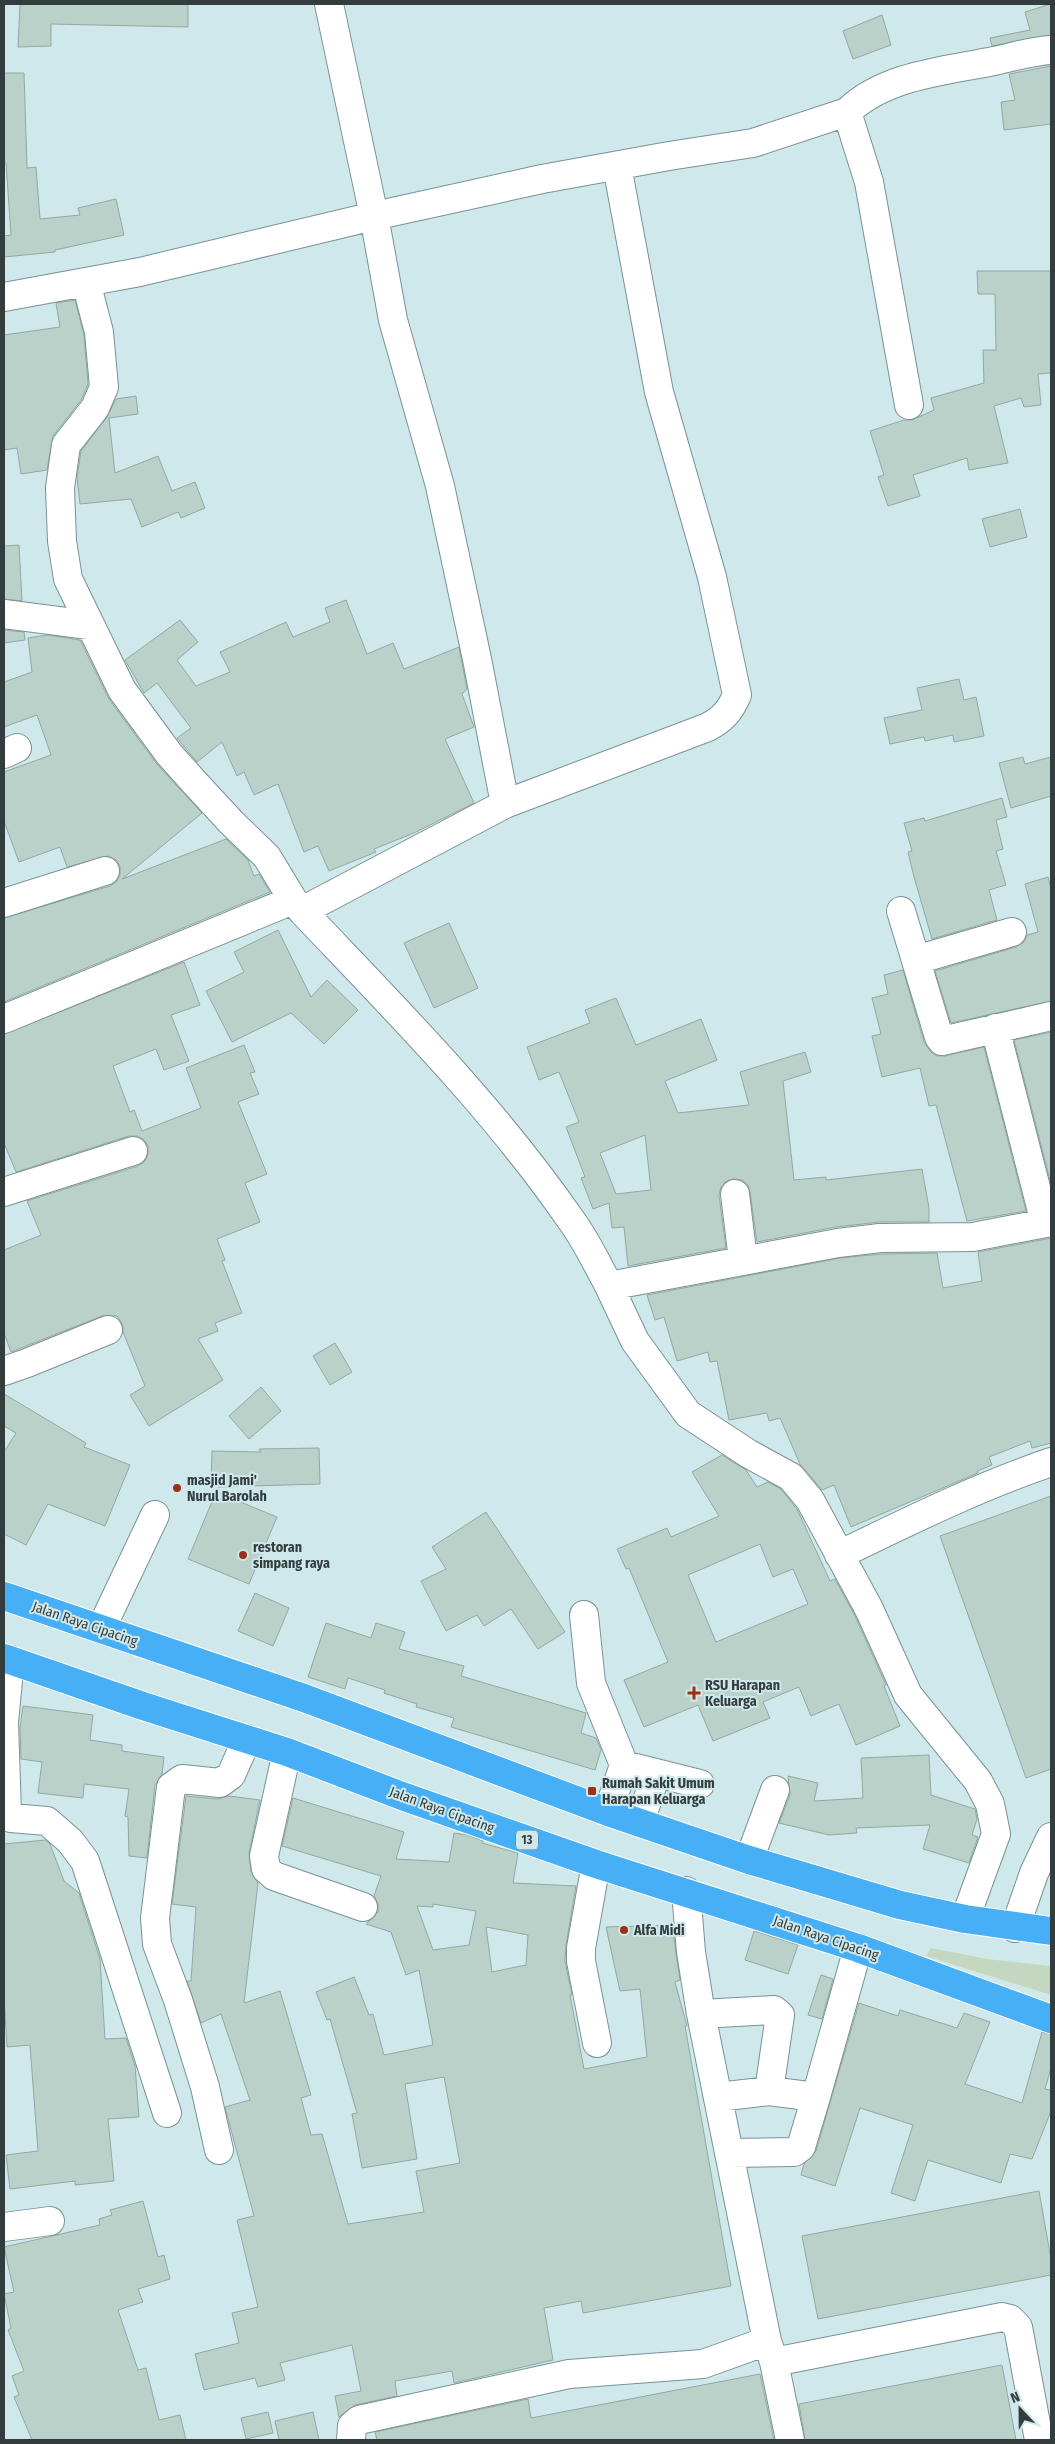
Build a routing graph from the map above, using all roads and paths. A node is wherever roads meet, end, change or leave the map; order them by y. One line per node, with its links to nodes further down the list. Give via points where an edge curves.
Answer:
1 (329, 4): 5 (street)
2 (1051, 50): 3 (street, via 930,72 880,90 856,102)
3 (847, 112): 4 (street, via 753,143); 8 (street, via 869,182)
4 (618, 166): 5 (street); 11 (street, via 659,392 712,577 737,695 730,711 708,728)
5 (374, 216): 6 (street); 11 (street, via 393,320 440,486)
6 (86, 282): 7 (street); 10 (street, via 99,332 104,387 95,408 66,445 60,488 62,541 68,579)
7 (4, 297)
8 (909, 406)
9 (4, 614): 10 (street)
10 (89, 625): 14 (street, via 122,690 142,717 194,782 267,857)
11 (505, 804): 14 (street)
12 (105, 871): 13 (street)
13 (4, 903)
14 (298, 905): 19 (street); 26 (street, via 488,1110 572,1221)
15 (901, 911): 17 (street)
16 (1012, 932): 17 (street)
17 (916, 960): 20 (street, via 938,1037 942,1041)
18 (1051, 1016): 20 (street)
19 (4, 1019)
20 (995, 1028): 24 (street)
21 (132, 1151): 22 (street)
22 (4, 1192)
23 (735, 1194): 25 (street)
24 (1048, 1222): 25 (street, via 973,1238 880,1238)
25 (743, 1260): 26 (street)
26 (609, 1286): 31 (street, via 635,1341 688,1414 791,1477 818,1512)
27 (108, 1330): 28 (street)
28 (4, 1371)
29 (1051, 1462): 31 (street)
30 (154, 1515): 34 (street)
31 (839, 1554): 49 (street, via 869,1609 908,1695 978,1780 990,1804 996,1834)
32 (4, 1596): 34 (highway, Jalan Raya Cipacing)
33 (584, 1616): 38 (street, via 591,1683)
34 (101, 1629): 42 (highway, Jalan Raya Cipacing, via 304,1698)
35 (7, 1659): 36 (highway, Jalan Raya Cipacing / 13); 59 (street, via 4,1722 8,1813 18,1820 48,1821 70,1841 85,1861)
36 (247, 1739): 37 (highway, Jalan Raya Cipacing / 13); 60 (street, via 231,1775 220,1782 182,1779 170,1787 155,1918 157,1944 205,2087)
37 (287, 1752): 46 (highway, Jalan Raya Cipacing / 13); 48 (street, via 264,1856 266,1869 274,1876)
38 (624, 1765): 39 (street); 42 (street)
39 (656, 1774): 40 (street); 43 (street)
40 (700, 1784)
41 (775, 1790): 45 (street)
42 (608, 1812): 43 (highway, Jalan Raya Cipacing)
43 (640, 1822): 45 (highway, Jalan Raya Cipacing)
44 (1051, 1837): 50 (street, via 1034,1873)
45 (749, 1860): 49 (highway, Jalan Raya Cipacing, via 900,1905)
46 (596, 1864): 47 (highway, Jalan Raya Cipacing / 13); 55 (street, via 581,1961)
47 (686, 1892): 52 (highway, Jalan Raya Cipacing / 13); 53 (street)
48 (363, 1908)
49 (965, 1919): 50 (highway, Jalan Raya Cipacing)
50 (1015, 1928): 51 (highway, Jalan Raya Cipacing)
51 (1051, 1931)
52 (858, 1948): 54 (highway, Jalan Raya Cipacing / 13); 58 (street)
53 (701, 2014): 56 (street, via 778,2011); 57 (street)
54 (1051, 2019)
55 (597, 2043)
56 (770, 2090): 57 (street); 58 (street)
57 (718, 2097): 61 (street)
58 (816, 2097): 61 (street, via 801,2147 794,2152)
59 (167, 2113)
60 (219, 2150)
61 (729, 2153): 64 (street)
62 (50, 2221): 63 (street)
63 (4, 2227)
64 (771, 2351): 65 (street, via 703,2364 569,2374 359,2420 352,2426); 66 (street); 67 (street, via 1002,2317 1010,2319 1018,2328)
65 (351, 2440)
66 (790, 2440)
67 (1039, 2440)

